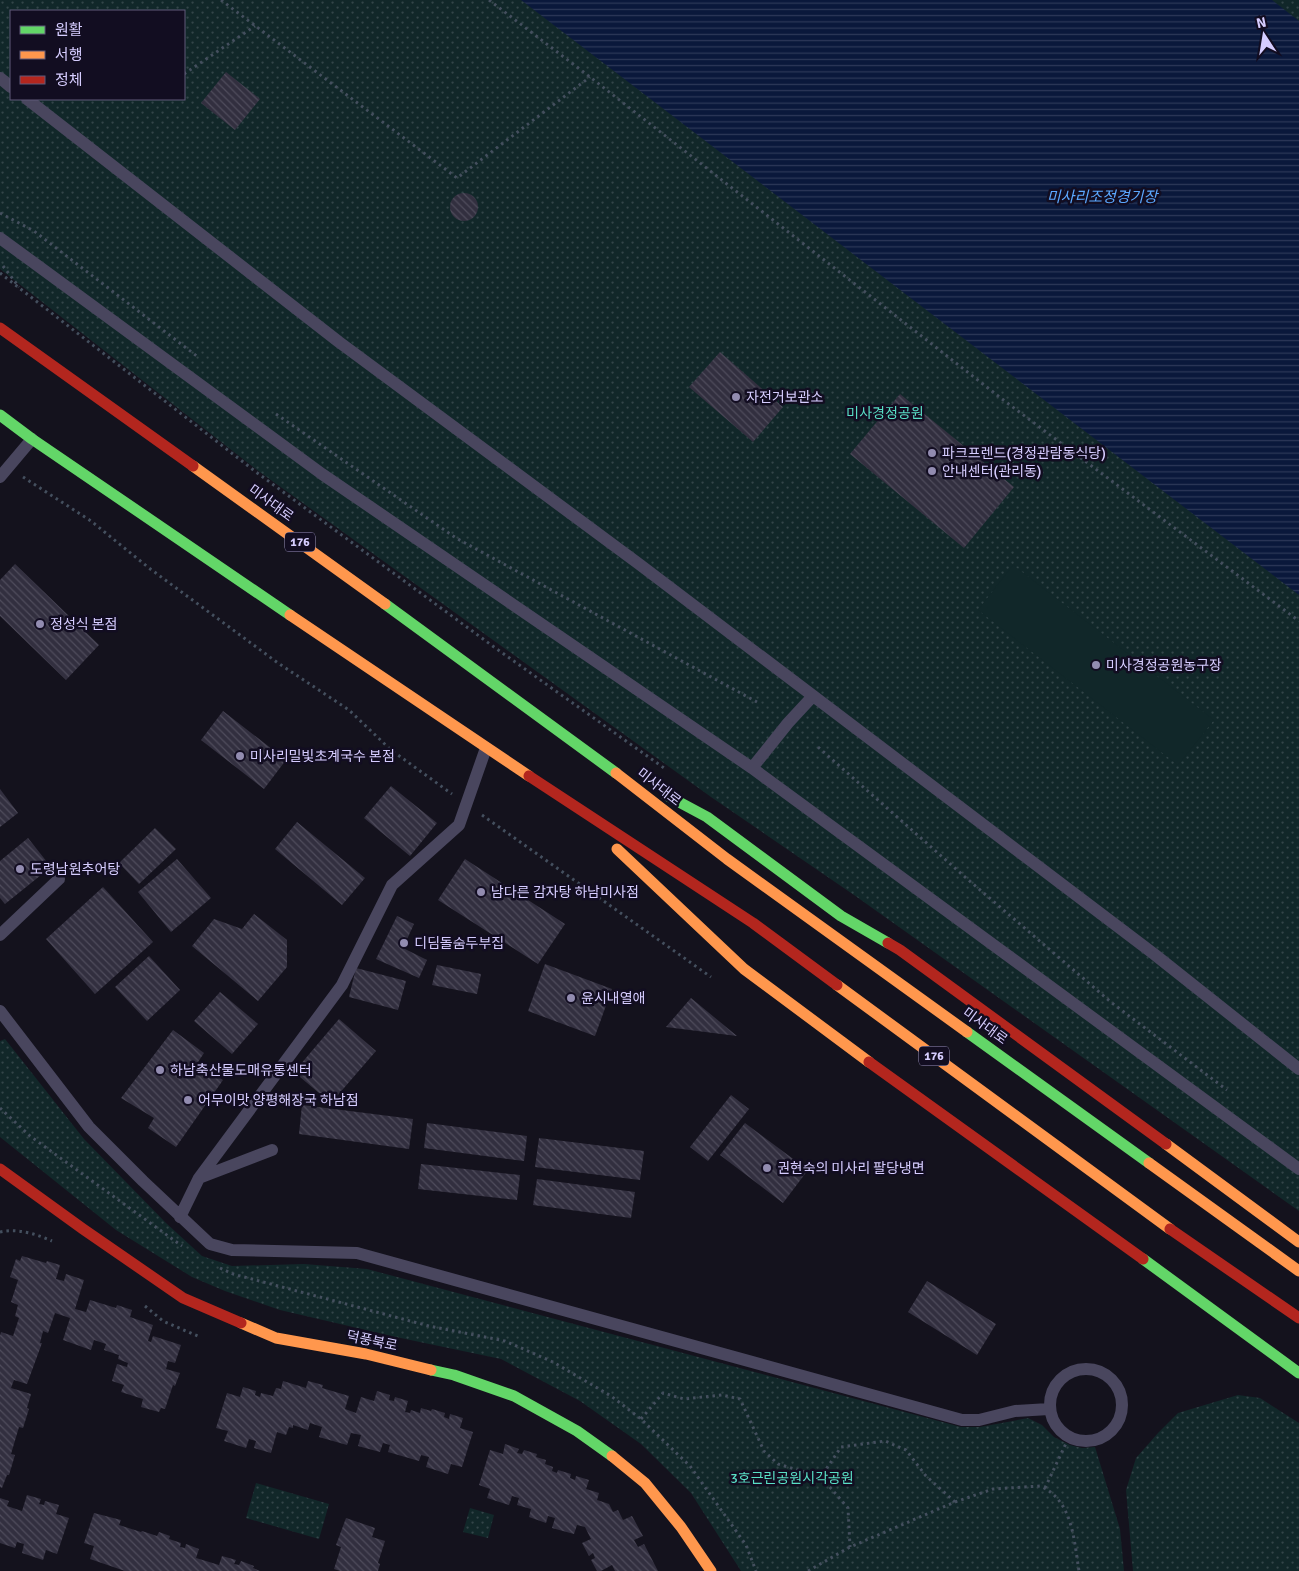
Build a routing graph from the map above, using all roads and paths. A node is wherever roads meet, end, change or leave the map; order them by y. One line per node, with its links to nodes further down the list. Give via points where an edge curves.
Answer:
1 (221, 0): 3 (path)
2 (489, 0): 5 (path)
3 (255, 26): 4 (path); 5 (path, via 457,178)
4 (185, 73)
5 (590, 77): 20 (path, via 1002,399)
6 (0, 78): 7 (lane)
7 (10, 86)
8 (28, 100): 21 (lane, via 339,342)
9 (0, 213): 15 (path, via 34,231)
10 (0, 238): 26 (lane, via 322,474)
11 (0, 261): 13 (path)
12 (0, 273): 13 (path)
13 (22, 290): 27 (path, via 256,472)
14 (0, 328): 25 (main road, 미사대로 / 176)
15 (205, 362)
16 (268, 409): 22 (path, via 456,538)
17 (0, 415): 18 (main road, 176)
18 (32, 439): 19 (lane); 24 (main road, 176)
19 (4, 472): 29 (path, via 91,522 271,657 349,710 391,750)
20 (1299, 621)
21 (813, 696): 26 (lane); 34 (lane, via 1154,954)
22 (757, 702)
23 (818, 747): 35 (path, via 964,878 1112,1003)
24 (486, 748): 28 (main road, 176); 29 (lane)
25 (598, 759): 42 (main road, via 707,816 841,916 900,950); 45 (main road, 미사대로 / 176, via 727,859)
26 (752, 768): 39 (lane)
27 (666, 769)
28 (565, 800): 46 (main road, 176, via 753,923 1145,1212); 47 (main road, via 744,969)
29 (467, 804): 32 (path); 40 (lane, via 460,825 392,885 342,985)
30 (59, 879): 31 (lane)
31 (0, 936)
32 (716, 980)
33 (0, 1011): 41 (lane, via 89,1128)
34 (1299, 1069)
35 (1229, 1092)
36 (0, 1108): 43 (path, via 30,1136)
37 (272, 1150): 40 (lane)
38 (0, 1169): 55 (main road, 덕풍북로, via 183,1298 276,1338 366,1354 454,1375 514,1396 577,1431 645,1483)
39 (1299, 1169)
40 (198, 1178): 41 (lane)
41 (180, 1217): 48 (lane, via 210,1244 232,1250 356,1252 962,1420)
42 (1299, 1242)
43 (187, 1249)
44 (218, 1267): 49 (path, via 233,1274 420,1323 506,1341 553,1362)
45 (1299, 1271)
46 (1299, 1318)
47 (1299, 1373)
48 (1049, 1409): 50 (lane, via 1056,1425); 50 (lane, via 1054,1386 1073,1370 1097,1370 1117,1385 1123,1408 1112,1430 1092,1441)
49 (641, 1418): 51 (path, via 663,1393 684,1399 722,1395 740,1399 764,1451 778,1464); 56 (path, via 690,1466 746,1545)
50 (1069, 1437): 52 (path)
51 (821, 1477): 53 (path, via 841,1447 885,1441 906,1450 926,1476); 54 (path, via 848,1508)
52 (1046, 1488): 53 (path, via 993,1490); 58 (path, via 1070,1518)
53 (955, 1502): 54 (path)
54 (850, 1547): 57 (path)
55 (711, 1571)
56 (756, 1571)
57 (808, 1571)
58 (1079, 1571)

